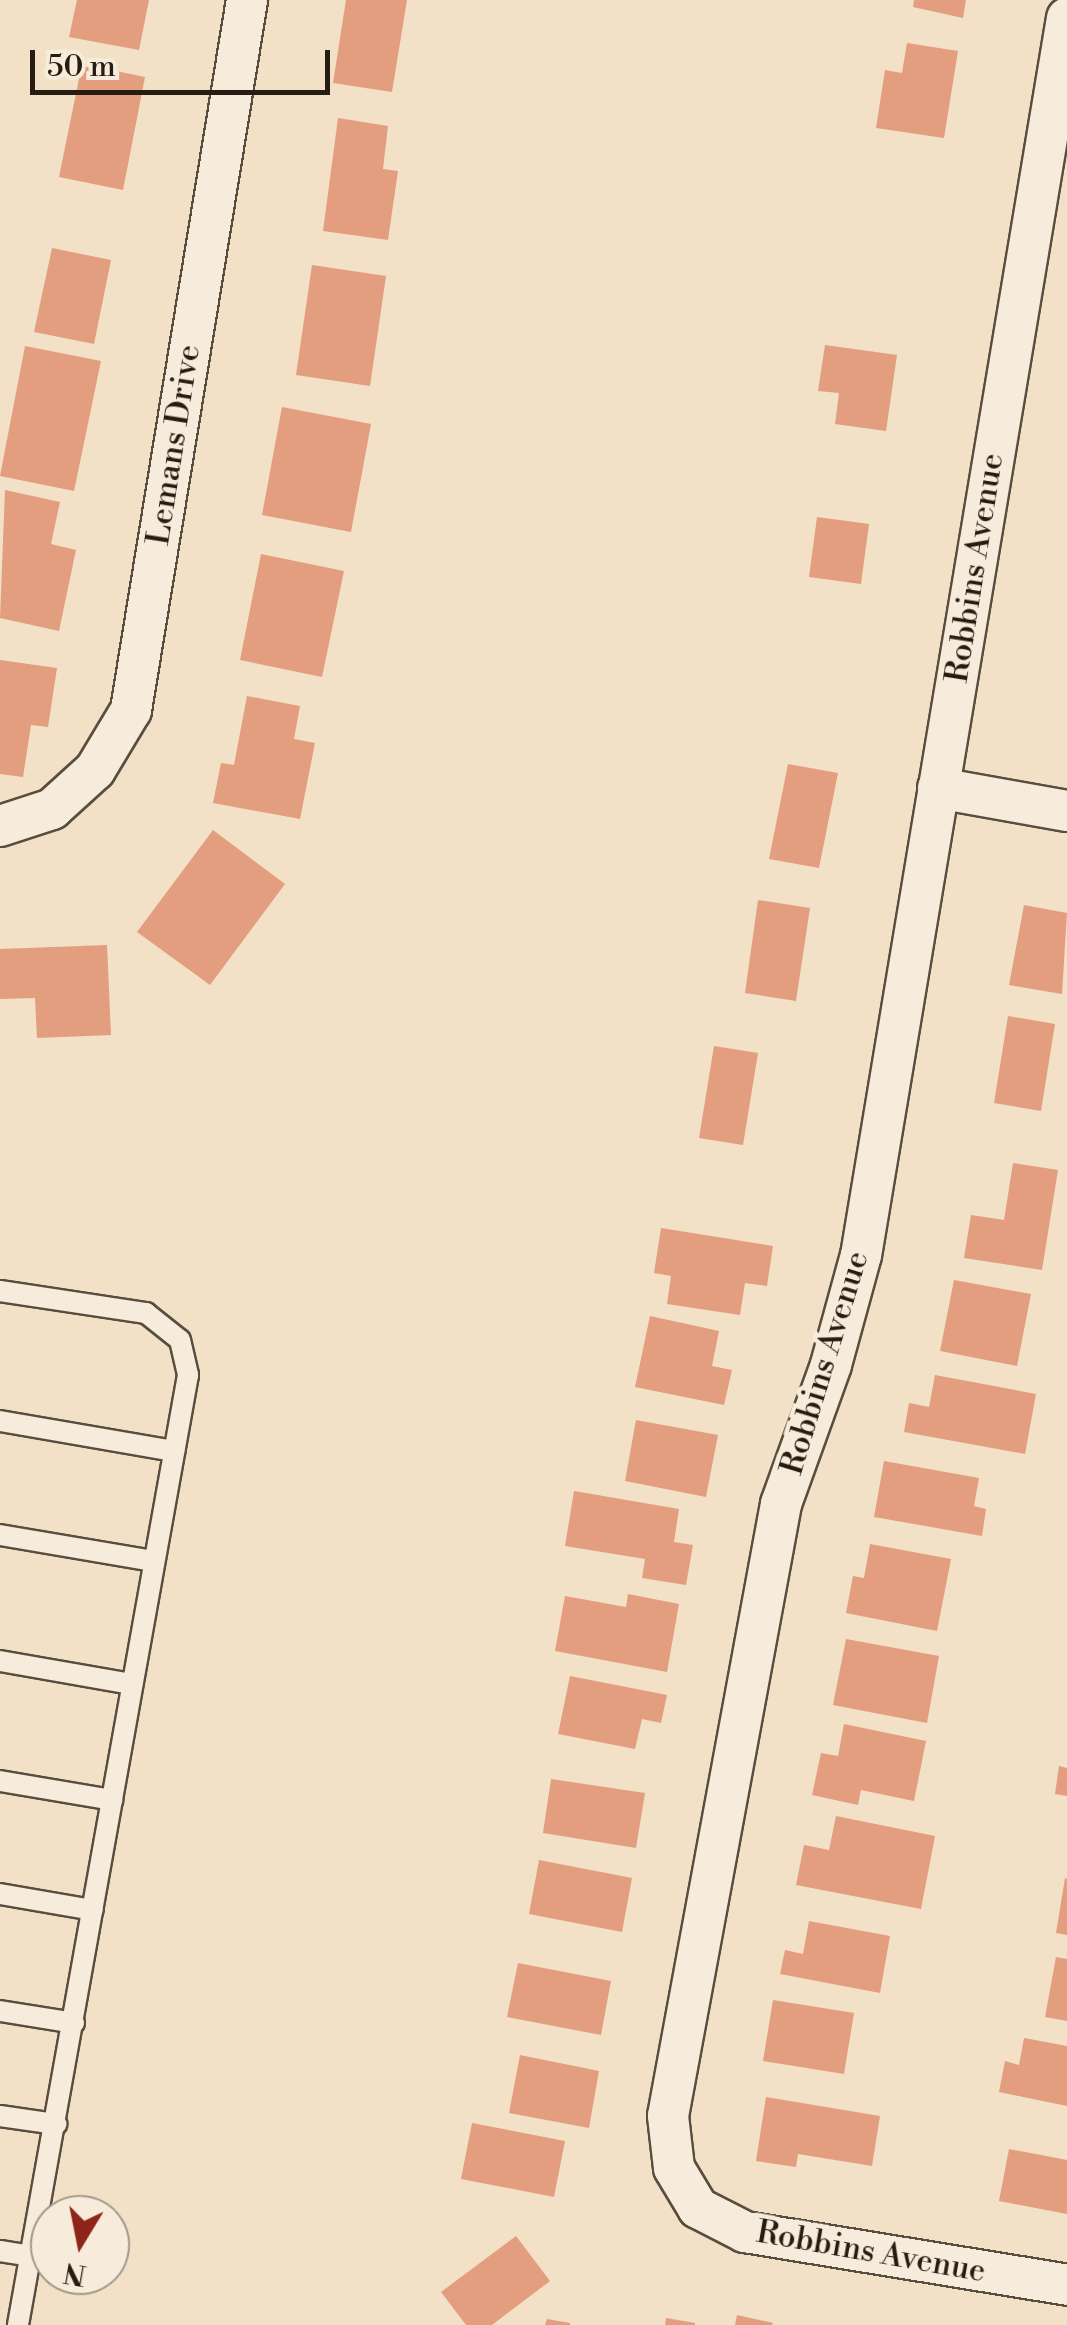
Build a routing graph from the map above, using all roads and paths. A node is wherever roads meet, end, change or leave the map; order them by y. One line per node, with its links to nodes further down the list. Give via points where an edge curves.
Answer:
1 (247, 0): 5 (street, Lemans Drive, via 131,710 95,770 52,809)
2 (1067, 18): 3 (street, Robbins Avenue)
3 (938, 788): 4 (street); 25 (street, Robbins Avenue, via 861,1256 781,1504 668,2116 674,2168 698,2208 745,2232)
4 (1067, 811)
5 (0, 826)
6 (0, 1291): 8 (lane, via 146,1313 180,1340 188,1375)
7 (0, 1421): 8 (lane)
8 (174, 1451): 10 (lane)
9 (0, 1535): 10 (lane)
10 (154, 1561): 12 (lane)
11 (0, 1661): 12 (lane)
12 (132, 1684): 14 (lane)
13 (0, 1780): 14 (lane)
14 (112, 1800): 16 (lane)
15 (0, 1894): 16 (lane)
16 (93, 1910): 18 (lane)
17 (0, 2011): 18 (lane)
18 (74, 2023): 20 (lane)
19 (0, 2116): 20 (lane)
20 (56, 2124): 21 (lane)
21 (43, 2195)
22 (0, 2251): 23 (lane)
23 (30, 2256)
24 (30, 2261): 26 (lane)
25 (1067, 2285)
26 (18, 2325)

